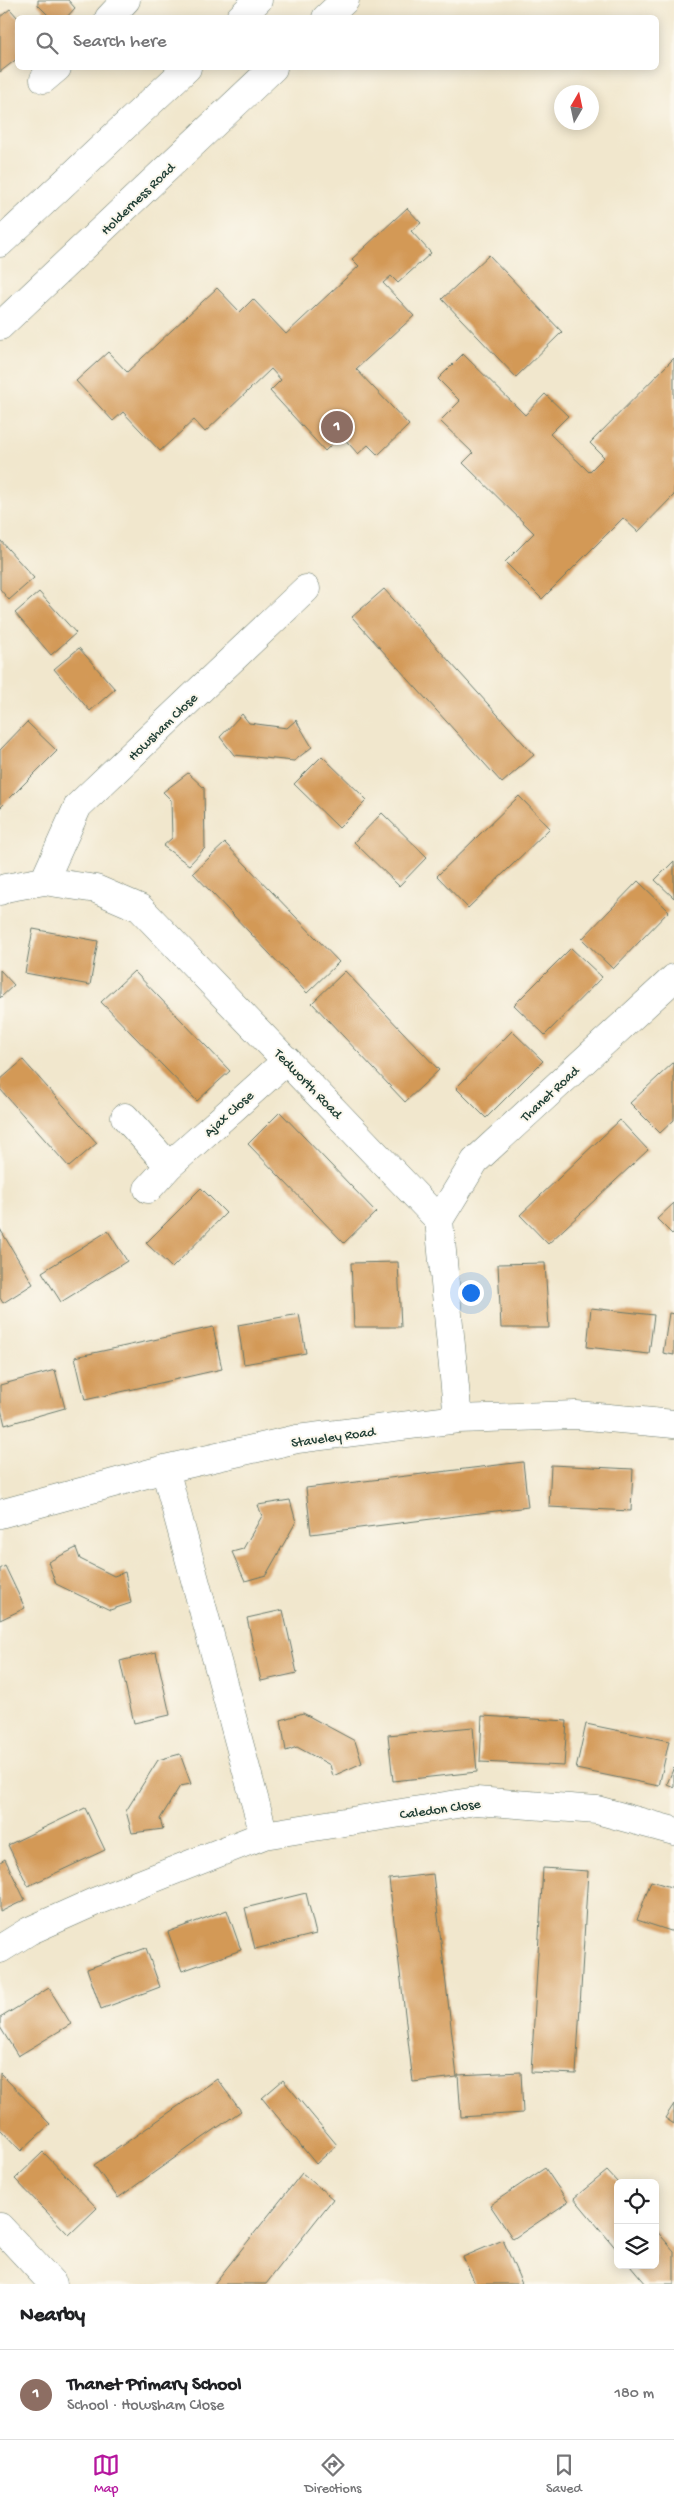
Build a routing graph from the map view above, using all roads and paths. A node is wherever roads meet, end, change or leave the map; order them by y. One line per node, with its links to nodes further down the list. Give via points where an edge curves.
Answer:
1 (126, 0): 4 (main road)
2 (258, 0): 5 (main road)
3 (345, 0): 6 (main road)
4 (112, 15)
5 (243, 15)
6 (329, 15)
7 (185, 70): 9 (main road)
8 (272, 70): 10 (main road, Holderness Road)
9 (0, 243)
10 (0, 326)
11 (306, 589): 12 (main road, Howsham Close, via 78,806)
12 (44, 881): 13 (main road, Tedworth Road); 15 (main road, Tedworth Road, via 96,889 140,908)
13 (0, 891)
14 (674, 978): 19 (main road, Thanet Road, via 475,1161)
15 (287, 1060): 17 (main road, Ajax Close); 19 (main road, Tedworth Road)
16 (125, 1117): 17 (main road)
17 (169, 1166): 18 (main road, Ajax Close)
18 (148, 1189)
19 (439, 1220): 20 (main road)
20 (458, 1419): 21 (main road, Staveley Road, via 576,1416); 22 (main road, Staveley Road, via 297,1440)
21 (674, 1424)
22 (165, 1469): 23 (main road, Staveley Road); 25 (main road)
23 (0, 1514)
24 (674, 1831): 25 (main road, Caledon Close, via 597,1810 476,1800)
25 (264, 1835): 26 (main road, Caledon Close, via 94,1902 29,1931)
26 (0, 1949)
27 (0, 2227): 28 (main road)
28 (53, 2284)

